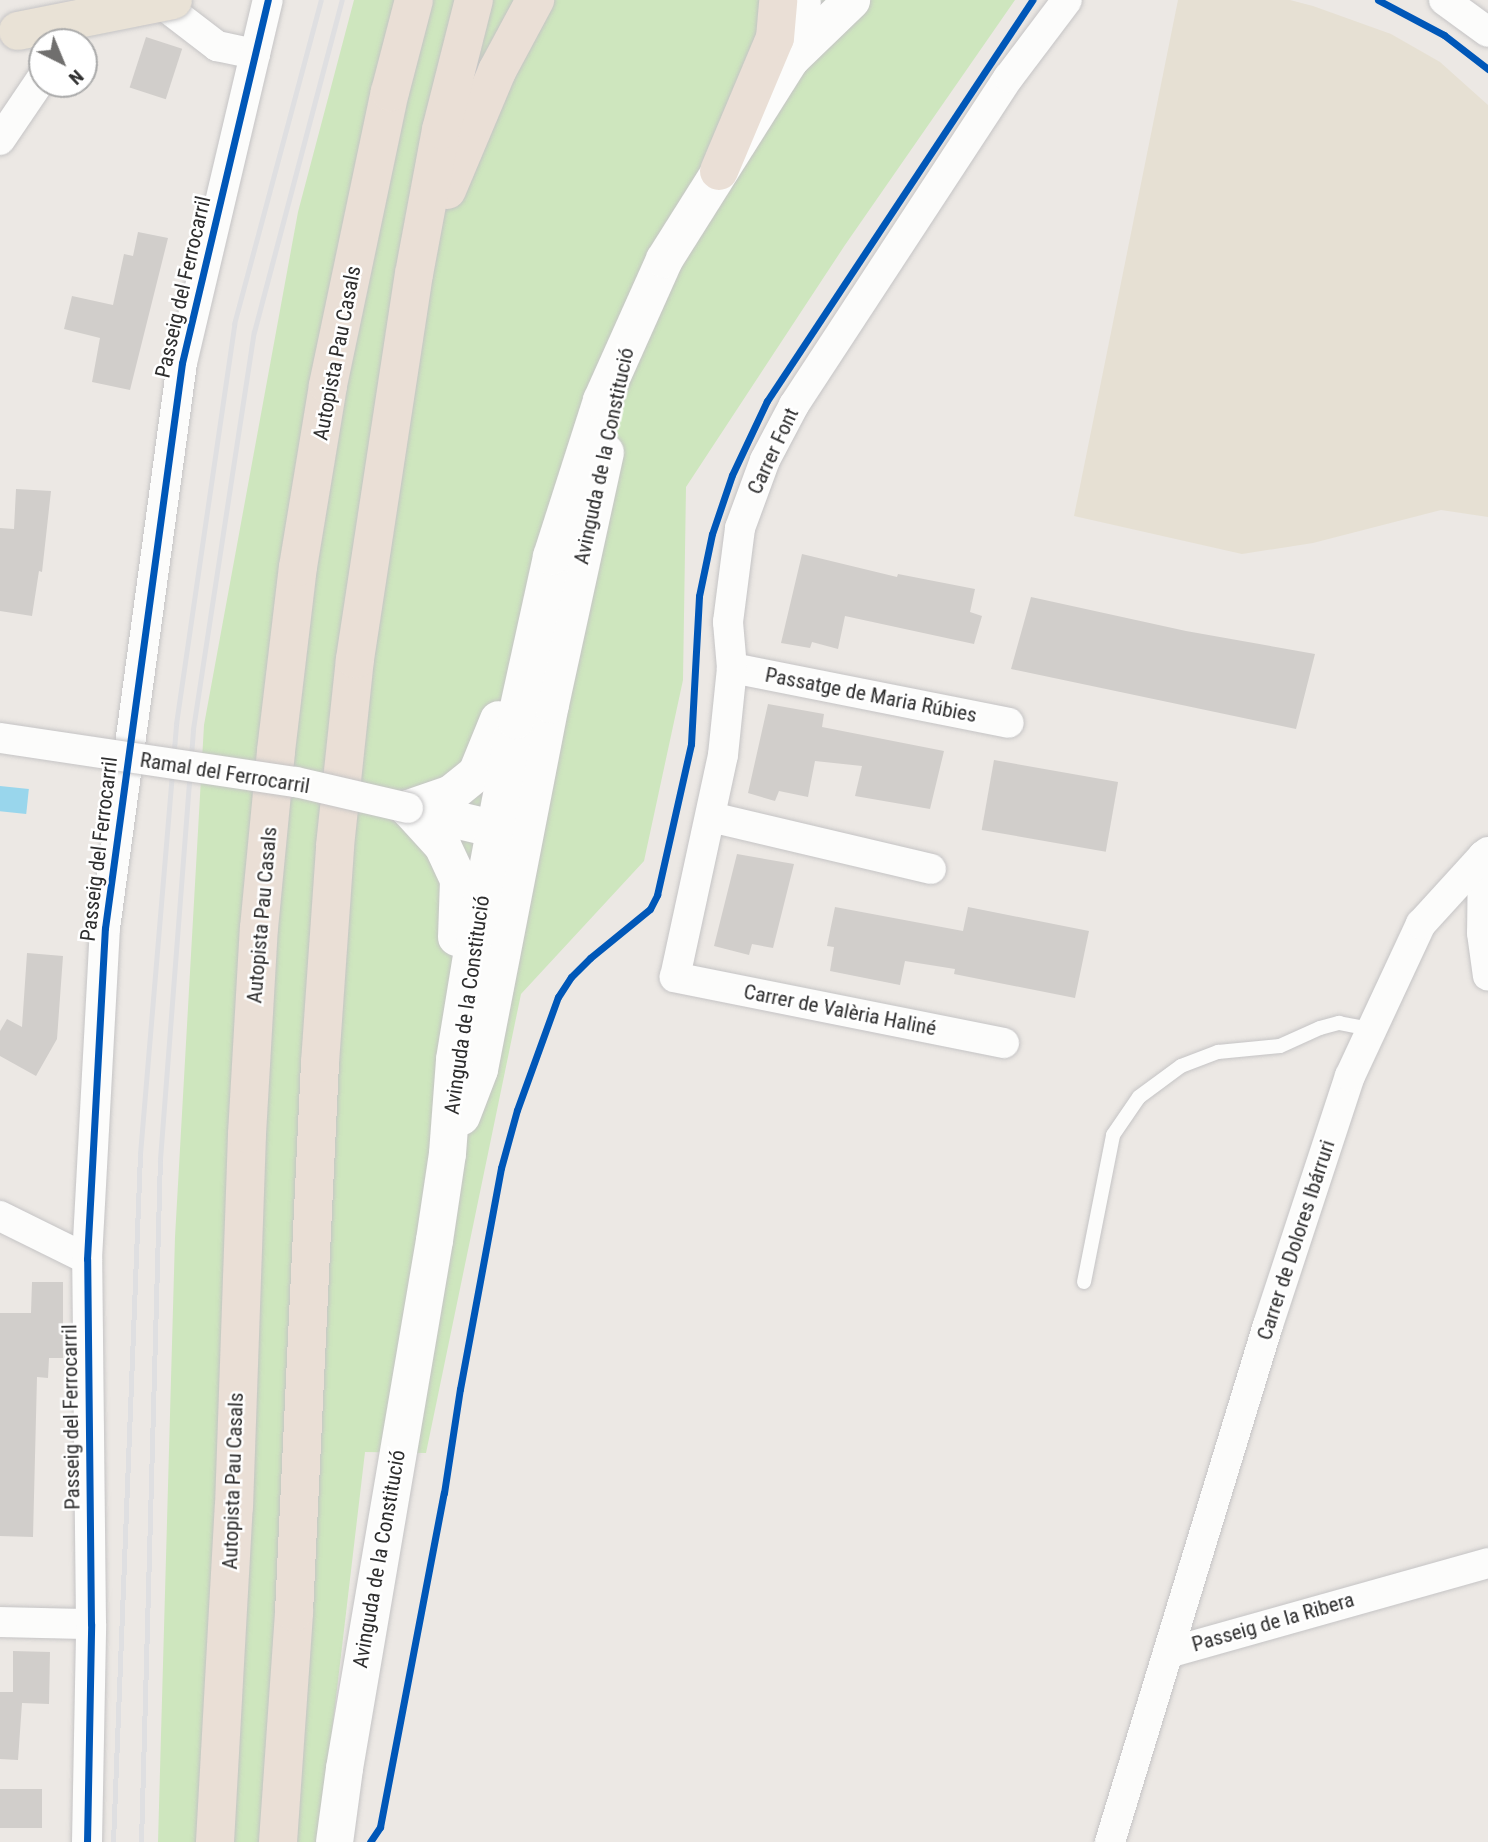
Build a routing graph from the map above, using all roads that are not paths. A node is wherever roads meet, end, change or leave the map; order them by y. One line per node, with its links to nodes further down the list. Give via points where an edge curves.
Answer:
1 (90, 0): 13 (street)
2 (157, 0): 16 (street, via 217,46)
3 (173, 0): 14 (highway, bridge)
4 (268, 0): 16 (street, Passeig del Ferrocarril)
5 (414, 0): 45 (highway, Autopista Pau Casals, via 328,385 298,567 278,738 259,928 248,1120 234,1507)
6 (474, 0): 21 (highway, via 441,130)
7 (535, 0): 21 (highway, via 476,118)
8 (778, 0): 20 (highway, via 775,38)
9 (802, 0): 17 (street)
10 (851, 0): 17 (street)
11 (1067, 0): 23 (street, Carrer Font, via 980,120 794,405 765,460 740,528 728,621)
12 (1444, 0): 15 (street)
13 (74, 28)
14 (18, 31)
15 (1488, 32)
16 (255, 54): 38 (street, Passeig del Ferrocarril, via 182,363 105,928)
17 (790, 59): 20 (street, Avinguda de la Constitució)
18 (28, 98): 19 (street)
19 (0, 140)
20 (719, 170): 22 (street, Avinguda de la Constitució, via 664,259 601,400)
21 (414, 274): 46 (highway, via 355,659 335,846)
22 (566, 563): 26 (street, via 525,621 493,736 476,773 452,793); 28 (street, Avinguda de la Constitució); 36 (street, Avinguda de la Constitució, via 550,704 479,1069)
23 (732, 668): 24 (street, Passatge de Maria Rúbies); 27 (street, Carrer Font, via 723,755)
24 (1009, 723)
25 (0, 738): 26 (street, Ramal del Ferrocarril, bridge, via 296,782)
26 (408, 808): 28 (street, via 488,827); 35 (street, via 442,845 458,880 450,1017)
27 (710, 817): 30 (street); 32 (street, Carrer Font)
28 (496, 820): 35 (street, Avinguda de la Constitució)
29 (1485, 854): 31 (street, via 1482,933); 33 (street, Carrer de Dolores Ibárruri, via 1421,924)
30 (931, 869)
31 (1488, 976)
32 (675, 977): 34 (street, Carrer de Valèria Haliné)
33 (1370, 1029): 39 (lane, via 1339,1023 1280,1046 1218,1052 1181,1066 1139,1097 1113,1135); 43 (street, Carrer de Dolores Ibárruri, via 1350,1076 1273,1312)
34 (1004, 1043)
35 (454, 1059): 36 (street, Avinguda de la Constitució)
36 (447, 1153): 47 (street, Avinguda de la Constitució)
37 (0, 1216): 38 (street)
38 (87, 1259): 42 (street, Passeig del Ferrocarril)
39 (1084, 1282)
40 (1488, 1563): 43 (street, Passeig de la Ribera)
41 (0, 1622): 42 (street)
42 (91, 1624): 44 (street, Passeig del Ferrocarril)
43 (1168, 1653): 48 (street, Passeig de la Ribera)
44 (87, 1842)
45 (215, 1842)
46 (278, 1842)
47 (334, 1842)
48 (1110, 1842)

